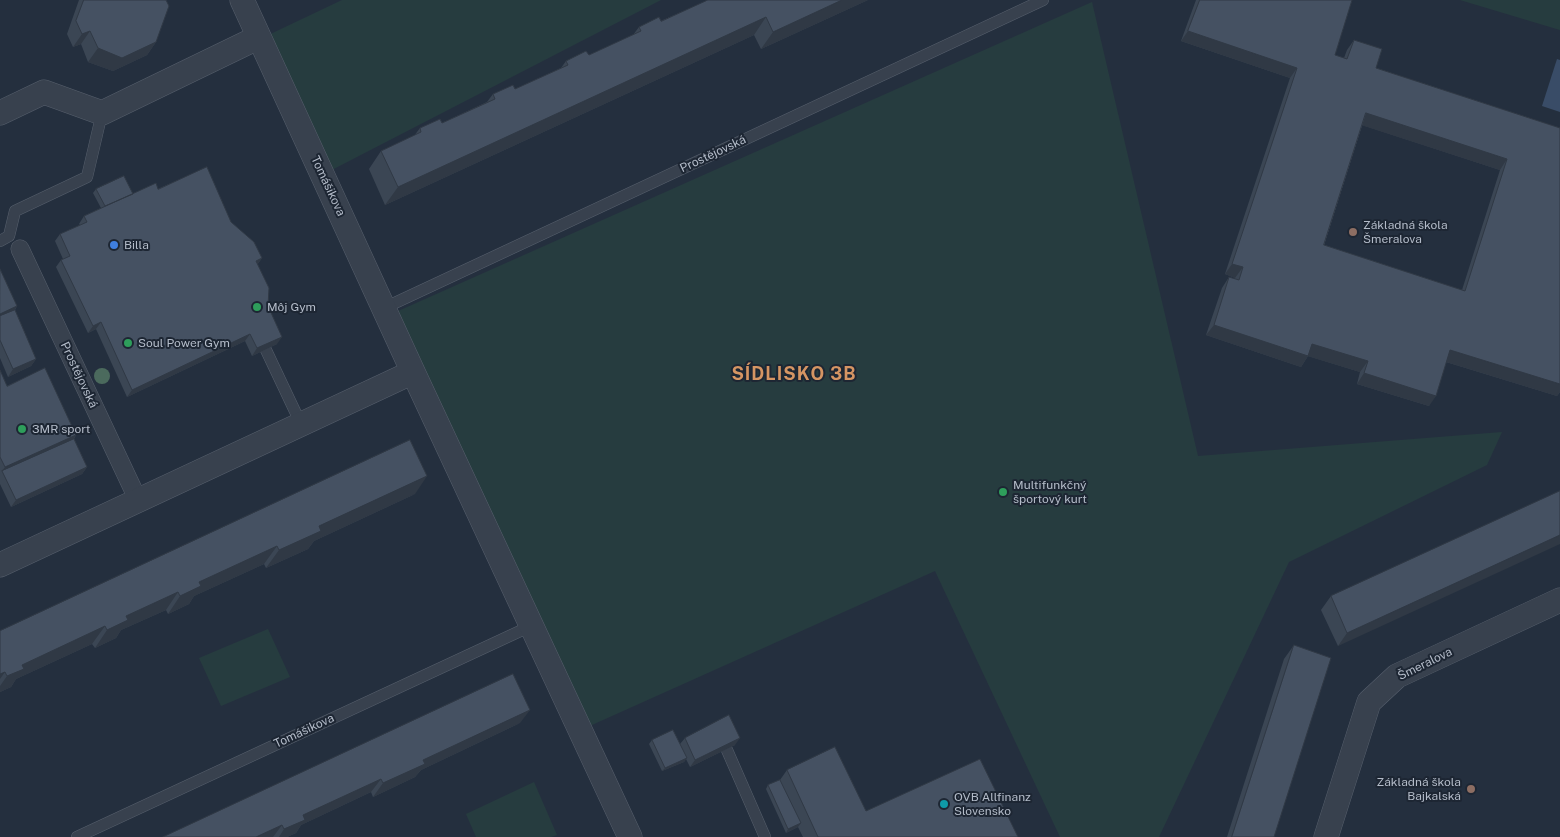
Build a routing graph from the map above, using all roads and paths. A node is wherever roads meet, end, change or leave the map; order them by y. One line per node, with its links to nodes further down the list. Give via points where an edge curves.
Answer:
1 (242, 0): 3 (street, Tomášikova)
2 (1043, 0): 8 (lane, Prostějovská)
3 (259, 37): 4 (street); 8 (street, Tomášikova)
4 (102, 112): 5 (street, via 44,92); 6 (lane, via 87,177 15,211 9,236)
5 (0, 113)
6 (0, 241)
7 (20, 249): 12 (street, Prostějovská)
8 (384, 308): 10 (street, Tomášikova)
9 (266, 350): 11 (lane)
10 (413, 372): 11 (street); 15 (street, Tomášikova)
11 (301, 424): 12 (street)
12 (138, 500): 13 (street)
13 (0, 565)
14 (1560, 600): 20 (street, Šmeralova, via 1398,676 1369,702)
15 (531, 626): 17 (lane, Tomášikova); 18 (street, Tomášikova)
16 (727, 750): 19 (lane)
17 (77, 837)
18 (630, 837)
19 (765, 837)
20 (1326, 837)

